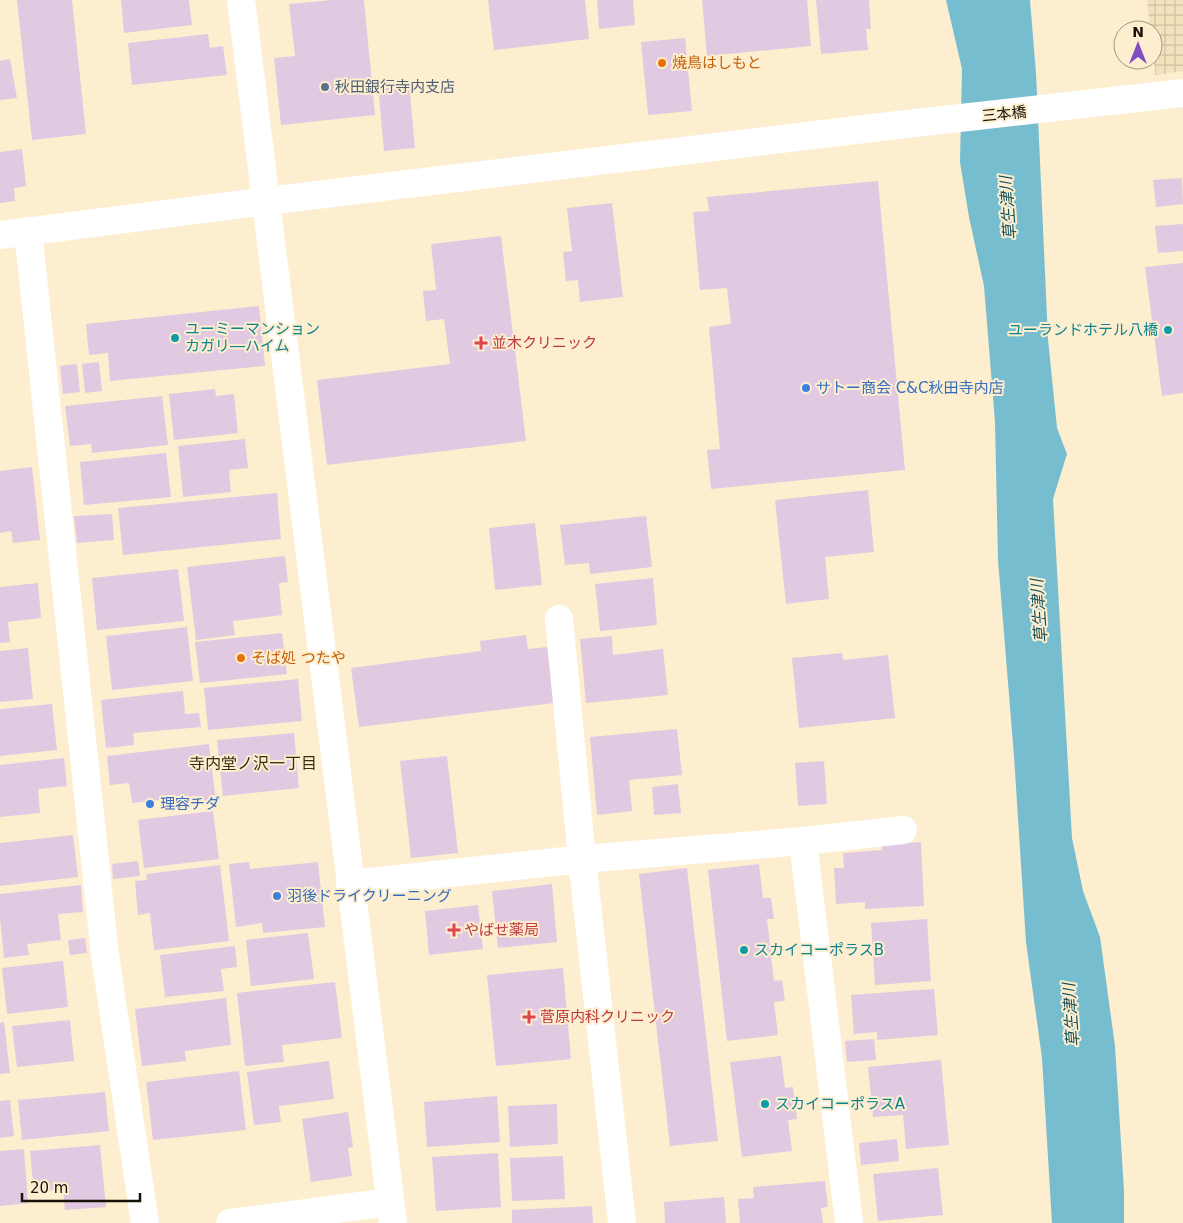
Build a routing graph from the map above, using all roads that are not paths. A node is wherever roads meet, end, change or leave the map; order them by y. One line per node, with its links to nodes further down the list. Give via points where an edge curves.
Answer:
1 (241, 0): 3 (street)
2 (1183, 93): 3 (street, 三本橋)
3 (267, 201): 4 (street, 三本橋); 10 (street)
4 (28, 231): 5 (street, 三本橋); 12 (street, via 105,956)
5 (0, 236)
6 (560, 619): 9 (street)
7 (903, 830): 8 (street)
8 (803, 841): 9 (street); 15 (street)
9 (582, 859): 10 (street); 14 (street)
10 (350, 884): 11 (street)
11 (392, 1212): 13 (street)
12 (145, 1223)
13 (230, 1223)
14 (622, 1223)
15 (849, 1223)

